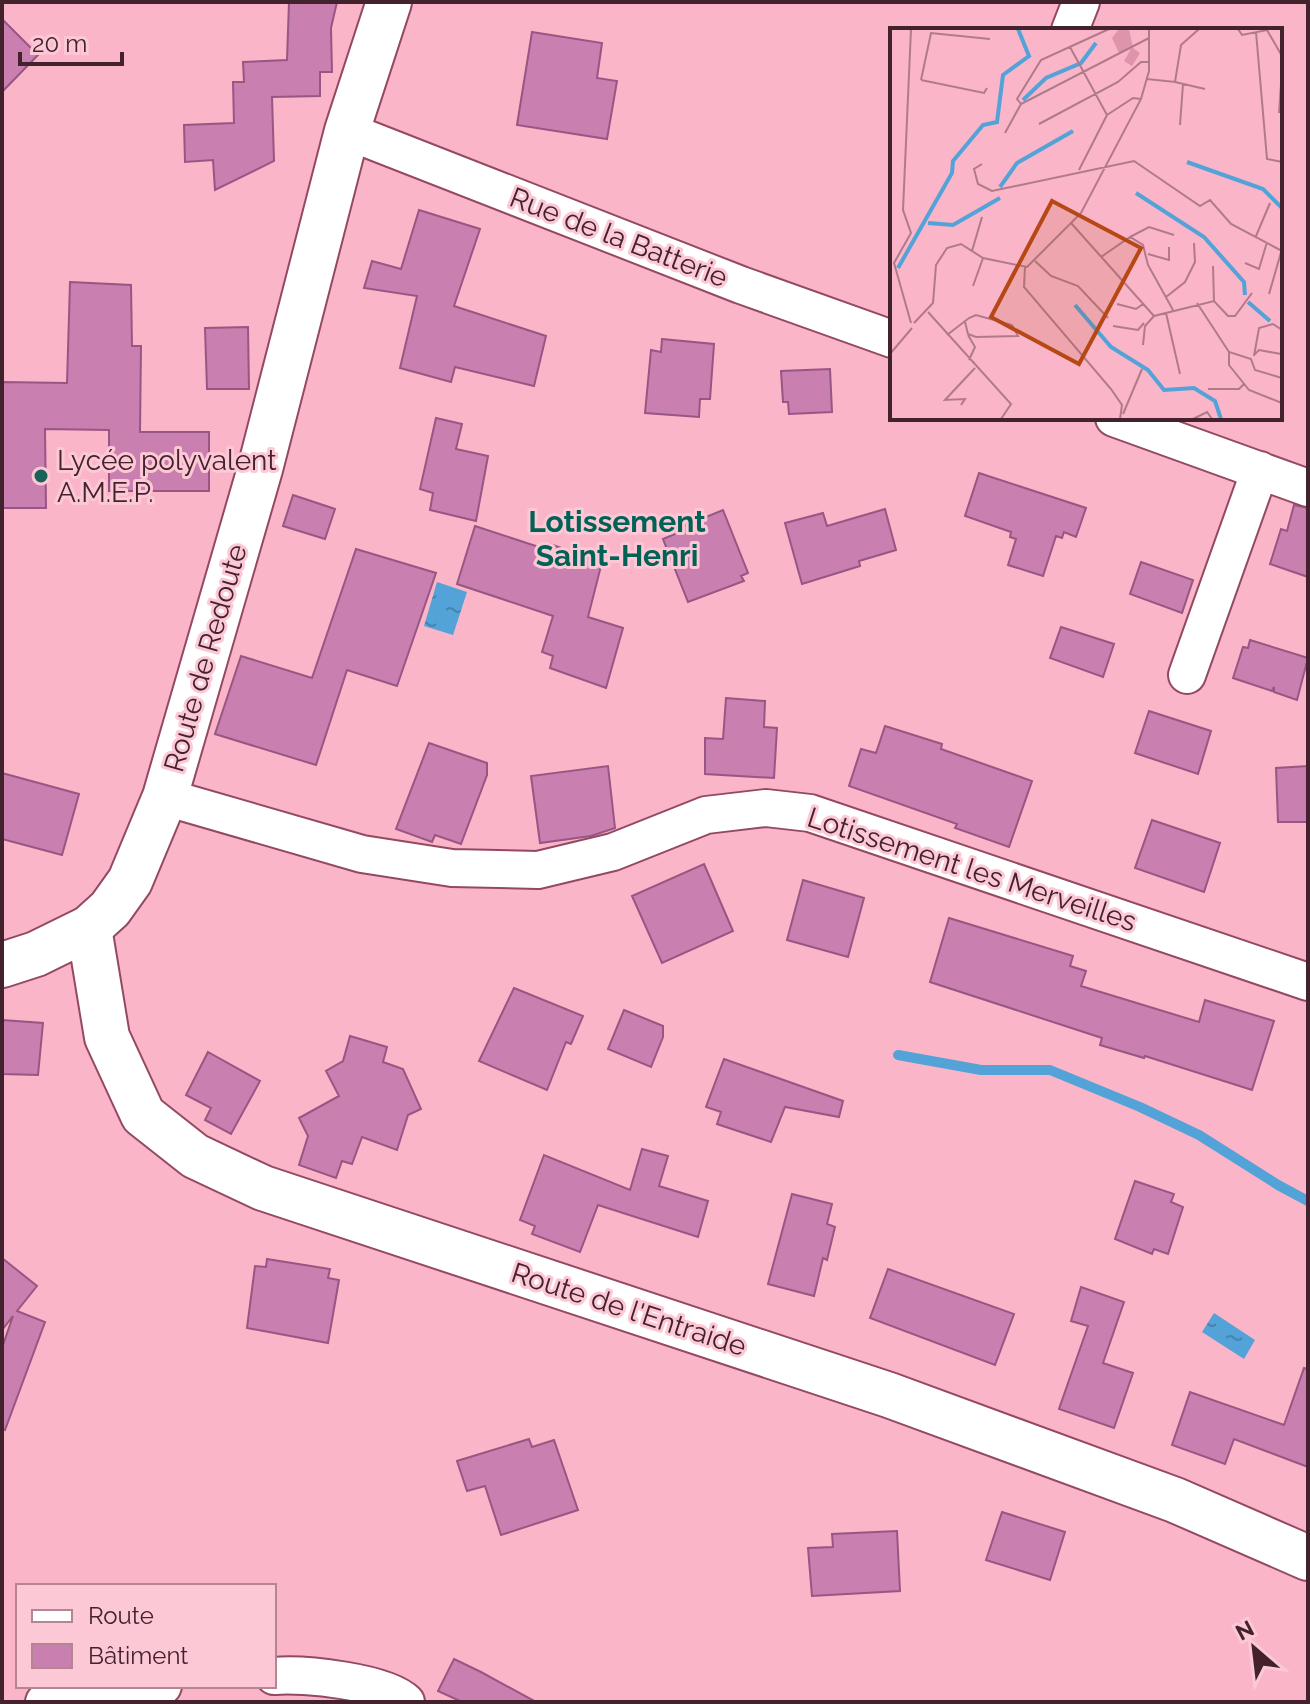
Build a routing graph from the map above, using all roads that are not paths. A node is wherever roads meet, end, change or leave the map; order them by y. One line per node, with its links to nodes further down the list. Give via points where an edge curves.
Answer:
1 (389, 2): 4 (street, Route de Redoute)
2 (1081, 2): 3 (street)
3 (1071, 28)
4 (347, 131): 5 (street, Rue de la Batterie); 10 (street, Route de Redoute, via 260,469)
5 (890, 338)
6 (1120, 420): 7 (street)
7 (1260, 470): 8 (street); 9 (street)
8 (1308, 488)
9 (1187, 675)
10 (165, 797): 11 (street, Route de Redoute, via 130,881); 13 (street, Lotissement les Merveilles, via 362,854 452,868 538,870 613,852 706,815 766,808 810,813)
11 (89, 928): 12 (street, Route de Redoute); 14 (street, Route de l'Entraide, via 107,1037 143,1115 195,1156 263,1188 889,1395 1175,1500)
12 (2, 965)
13 (1308, 982)
14 (1308, 1558)
15 (276, 1676): 18 (street, via 297,1674 379,1688)
16 (148, 1688): 17 (street)
17 (44, 1702)
18 (406, 1702)

